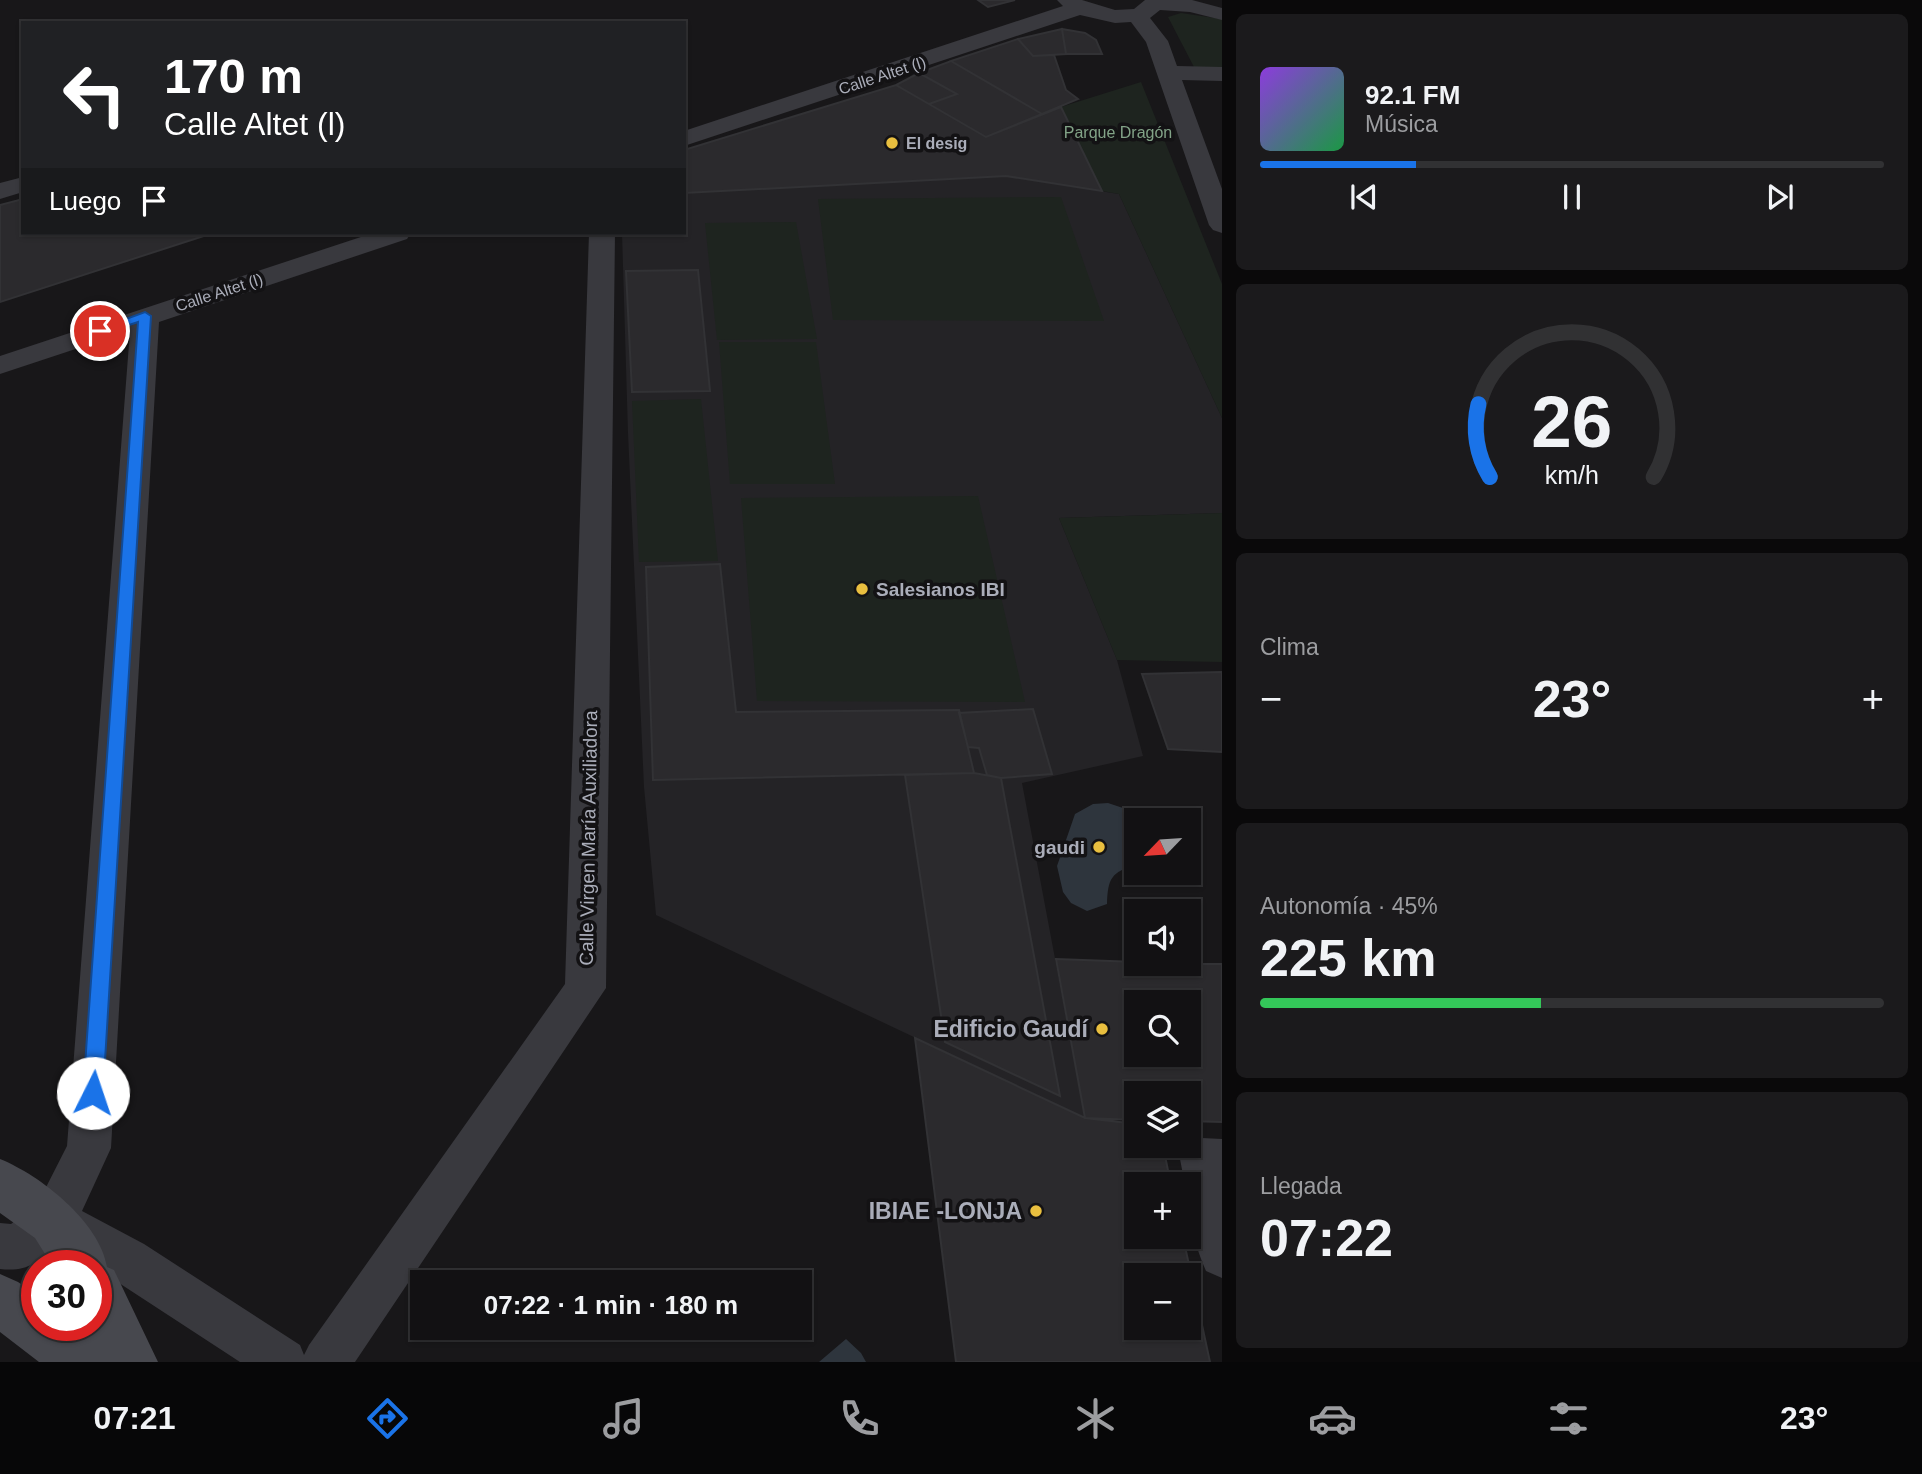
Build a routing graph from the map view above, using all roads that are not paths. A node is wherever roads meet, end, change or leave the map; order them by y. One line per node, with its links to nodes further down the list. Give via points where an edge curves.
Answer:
1 (1074, 4): 2 (street, via 1114,16); 6 (street, Calle Altet (l))
2 (1150, 6): 3 (street, via 1190,6); 4 (street)
3 (1222, 13)
4 (1170, 73): 5 (street); 9 (street)
5 (1222, 74)
6 (686, 138)
7 (21, 185): 8 (street)
8 (0, 191)
9 (1222, 225)
10 (392, 235): 12 (street, Calle Altet (l))
11 (602, 235): 25 (street, Calle Virgen María Auxiliadora, via 585,988)
12 (145, 316): 13 (street, Calle Altet (l)); 16 (street, via 89,1148)
13 (3, 358)
14 (1212, 1159): 19 (street)
15 (0, 1183): 16 (main road)
16 (54, 1221): 17 (street, via 18,1248); 18 (main road); 24 (street, via 127,1260)
17 (0, 1246)
18 (72, 1250)
19 (1222, 1255)
20 (0, 1300): 22 (main road)
21 (112, 1322): 23 (main road)
22 (80, 1357)
23 (131, 1362)
24 (283, 1362)
25 (326, 1362)

